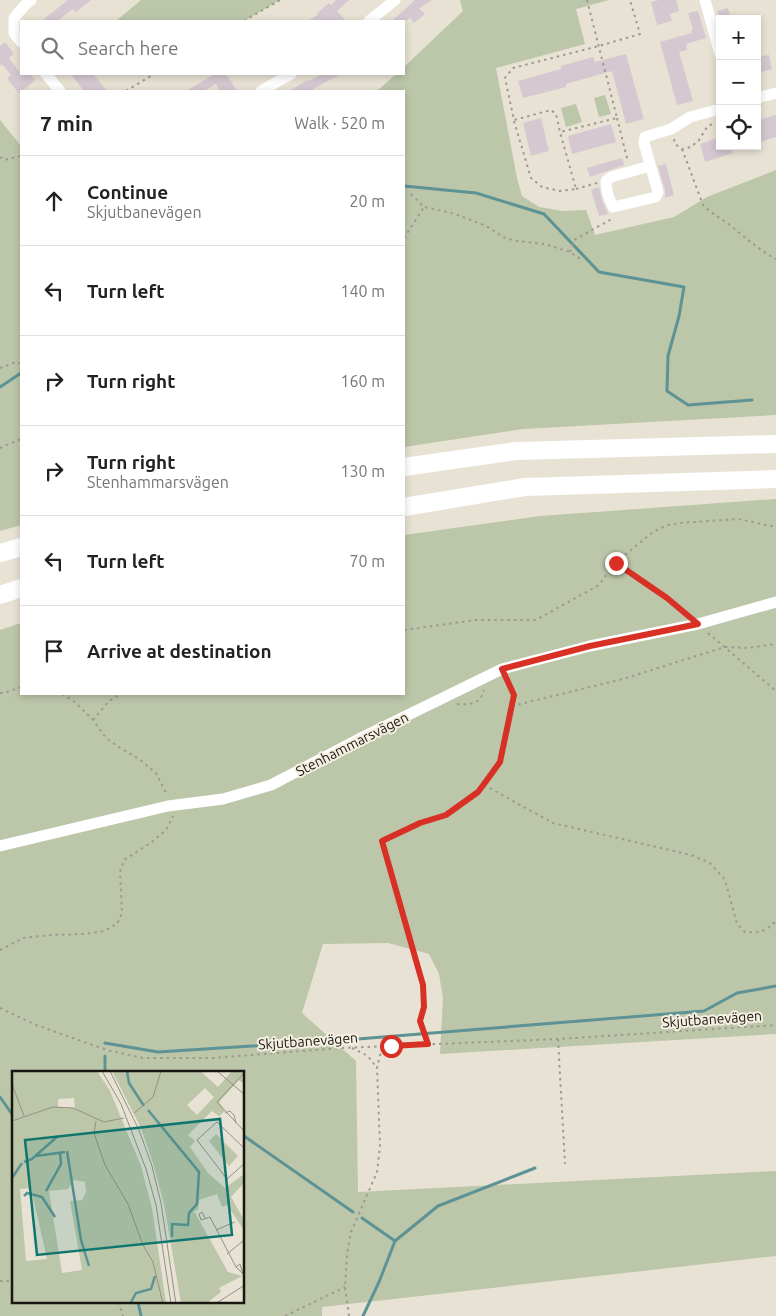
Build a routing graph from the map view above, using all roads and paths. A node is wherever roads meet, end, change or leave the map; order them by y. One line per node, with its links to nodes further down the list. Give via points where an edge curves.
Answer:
1 (31, 0): 10 (street, via 14,18 14,34)
2 (280, 0): 7 (path)
3 (395, 0): 8 (street)
4 (587, 0): 11 (path)
5 (630, 0): 11 (path, via 640,34)
6 (705, 0): 9 (street)
7 (246, 20)
8 (370, 20)
9 (716, 40)
10 (20, 41)
11 (599, 46): 21 (path); 22 (path, via 513,68 505,78)
12 (47, 75): 15 (street)
13 (152, 75): 16 (path)
14 (290, 75): 17 (street)
15 (59, 90)
16 (128, 90)
17 (263, 90)
18 (776, 93): 19 (street)
19 (761, 97)
20 (716, 110): 24 (street, via 690,117)
21 (617, 118): 25 (path); 30 (path)
22 (514, 120): 25 (path, via 551,110 556,114); 32 (path, via 531,178 542,187 560,191)
23 (716, 122): 26 (path, via 707,127 691,148)
24 (671, 129): 26 (path, via 675,144); 29 (street, via 645,136)
25 (560, 132): 32 (path)
26 (682, 149): 38 (path, via 703,205)
27 (20, 156): 28 (path)
28 (0, 158)
29 (650, 166): 30 (street); 35 (street, via 658,192 656,197)
30 (631, 171): 31 (street)
31 (606, 181): 32 (path); 35 (street)
32 (576, 189)
33 (411, 194): 34 (path)
34 (424, 206): 36 (path); 37 (path, via 486,226 505,238)
35 (613, 207): 37 (path, via 610,220 574,240)
36 (405, 236)
37 (570, 252): 39 (path)
38 (776, 259)
39 (582, 260)
40 (20, 364): 41 (path)
41 (0, 368)
42 (20, 440): 44 (path)
43 (776, 444): 45 (highway, via 516,451)
44 (0, 448)
45 (405, 467)
46 (776, 479): 47 (highway, via 525,487)
47 (405, 507)
48 (776, 527): 51 (path, via 738,520 668,525 653,532)
49 (20, 546): 50 (highway)
50 (0, 553)
51 (616, 563): 55 (path); 56 (path, via 599,585 536,620 476,620)
52 (20, 588): 53 (highway)
53 (0, 595)
54 (776, 602): 55 (street, Stenhammarsvägen)
55 (698, 624): 58 (path); 59 (street, Stenhammarsvägen, via 590,646)
56 (405, 630)
57 (776, 644): 58 (path)
58 (725, 647): 61 (path); 65 (path, via 623,679)
59 (502, 669): 65 (path, via 514,695); 68 (street, Stenhammarsvägen, via 271,785 222,799)
60 (20, 687): 62 (path)
61 (776, 692)
62 (0, 693)
63 (64, 695): 66 (path)
64 (118, 695): 66 (path)
65 (512, 706): 67 (path, via 500,762)
66 (93, 720): 68 (path, via 106,738 156,774 167,793)
67 (484, 784): 70 (path, via 553,823 691,855 710,863 725,880 737,924 745,932 760,933); 75 (path, via 446,815 382,841 423,985 424,1007 420,1021)
68 (168, 806): 69 (street, Stenhammarsvägen); 71 (path, via 173,815 166,830 124,860 120,872 122,913 118,924 104,931 84,934 23,938)
69 (0, 846)
70 (776, 921)
71 (0, 950)
72 (0, 1008): 77 (path, Skjutbanevägen, via 36,1025 107,1050 143,1058 214,1058)
73 (776, 1025): 74 (path, Skjutbanevägen)
74 (558, 1039): 75 (path, Skjutbanevägen); 79 (path)
75 (428, 1044): 76 (path, Skjutbanevägen)
76 (391, 1046): 77 (path, Skjutbanevägen); 78 (path, via 380,1055)
77 (351, 1047): 78 (path, via 368,1056)
78 (378, 1068): 80 (path, via 380,1146 377,1172 351,1232)
79 (565, 1164)
80 (345, 1287): 81 (path); 82 (path)
81 (286, 1316)
82 (348, 1316)

